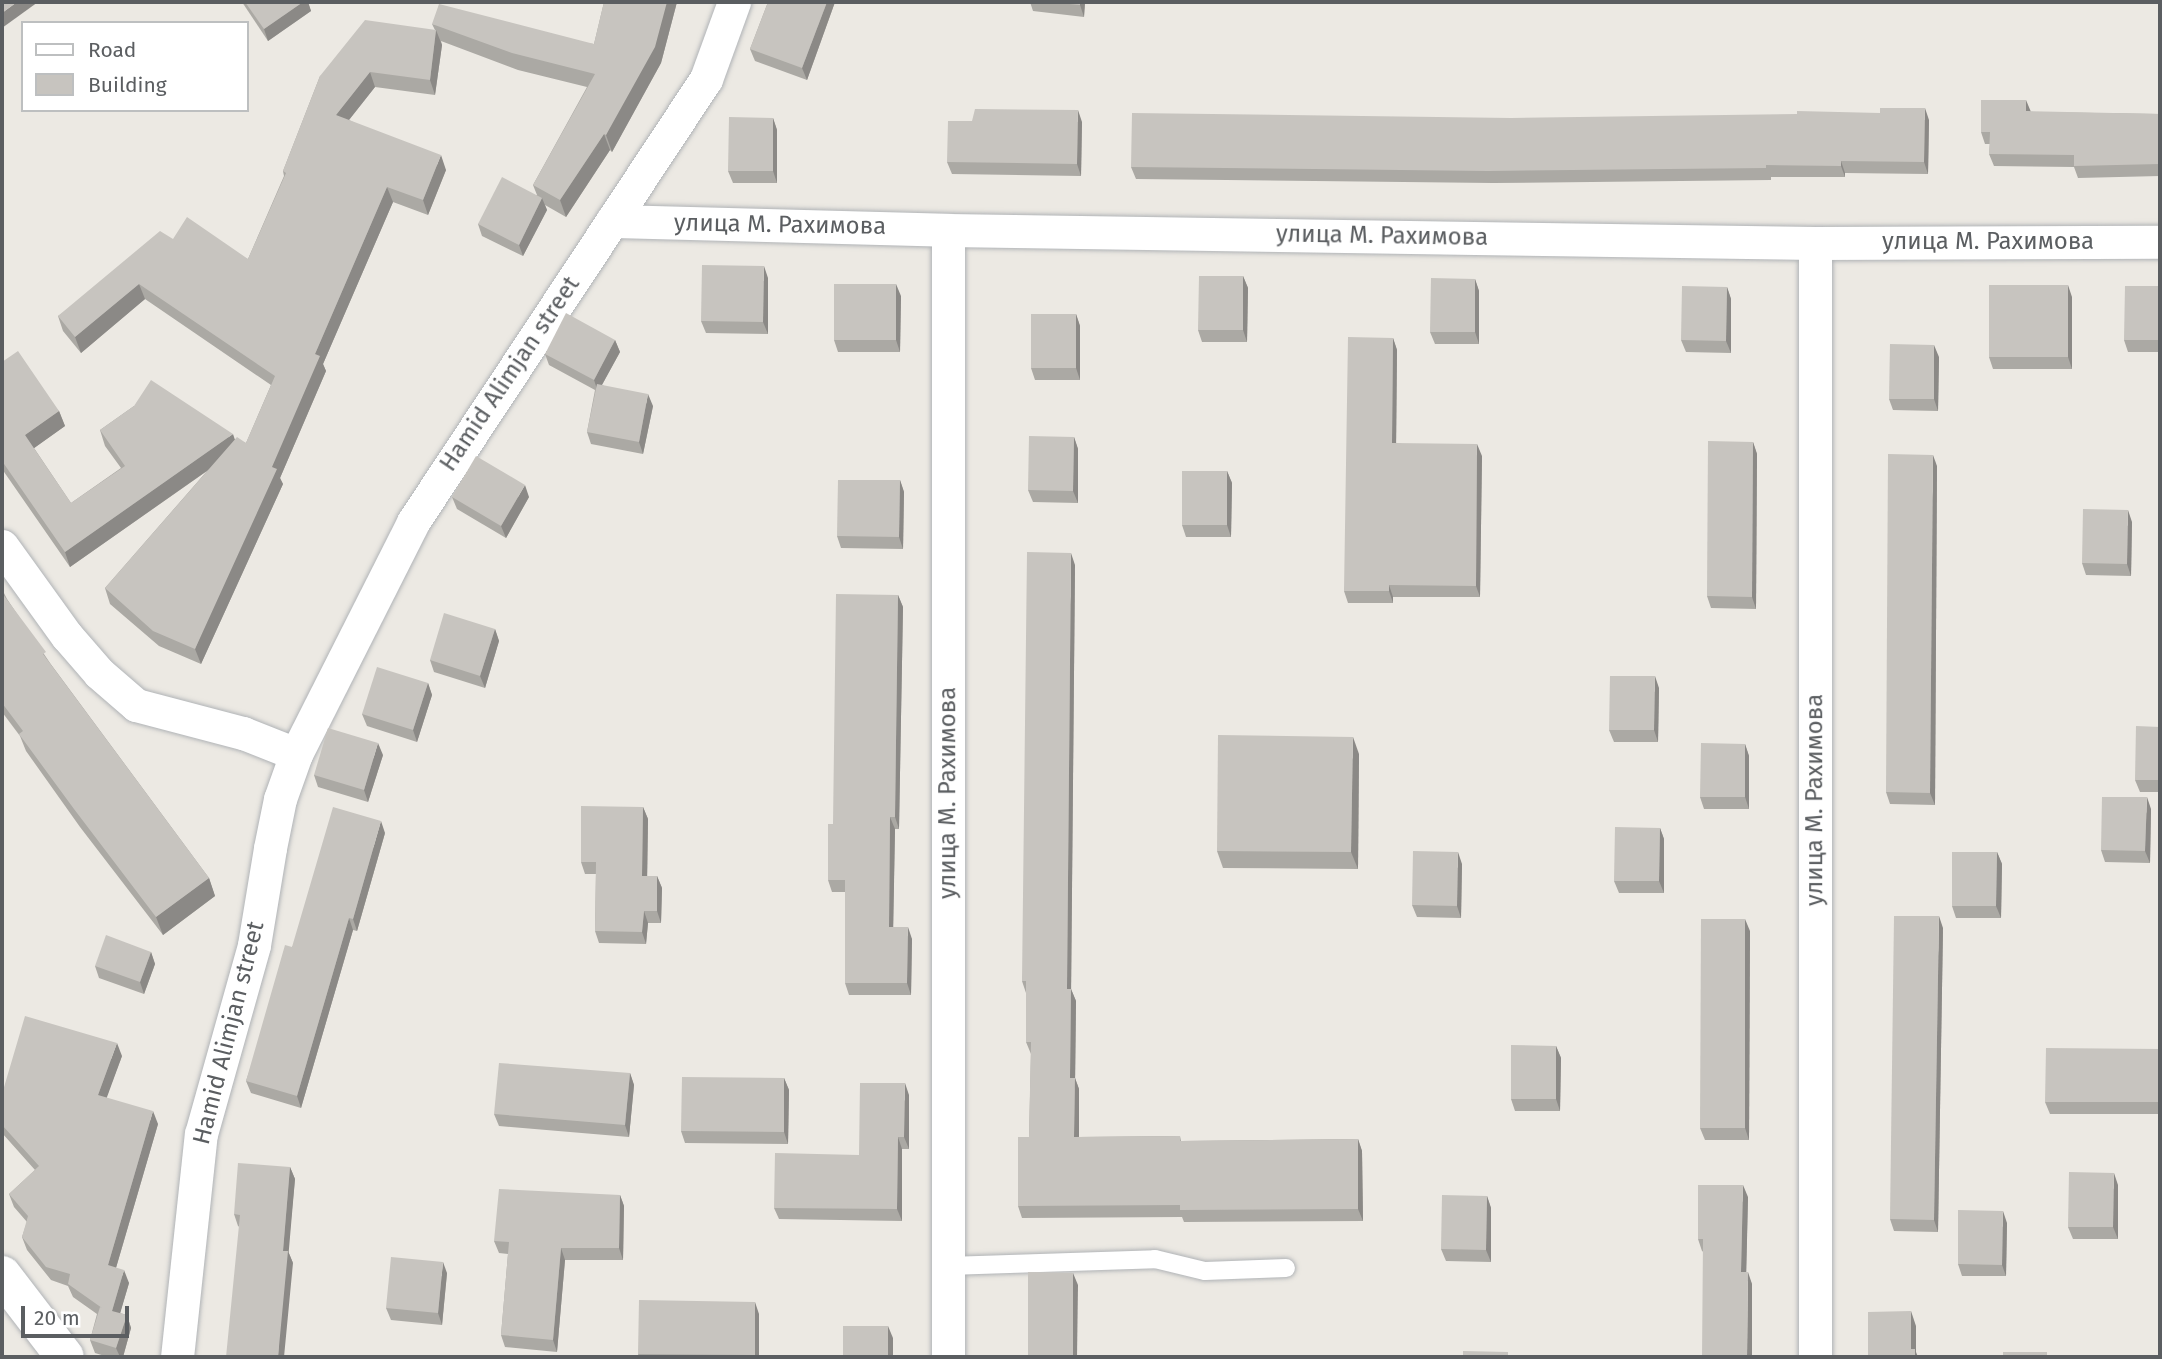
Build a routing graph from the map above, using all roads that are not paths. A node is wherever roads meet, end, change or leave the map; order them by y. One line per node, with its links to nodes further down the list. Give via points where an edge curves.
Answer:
1 (734, 2): 2 (street, Hamid Alimjan street, via 706,79)
2 (612, 221): 3 (street, улица М. Рахимова); 7 (street, Hamid Alimjan street, via 412,522)
3 (948, 230): 5 (street, улица М. Рахимова); 8 (street, улица М. Рахимова)
4 (2160, 242): 5 (street, улица М. Рахимова)
5 (1815, 243): 14 (street, улица М. Рахимова)
6 (2, 546): 7 (street, via 67,636 99,673 136,705 243,733)
7 (296, 754): 12 (street, Hamid Alimjan street, via 272,835 254,945 201,1134)
8 (948, 1266): 9 (lane, via 1155,1259 1205,1271); 13 (street, улица М. Рахимова)
9 (1286, 1268)
10 (2, 1275): 11 (street)
11 (65, 1357)
12 (177, 1357)
13 (948, 1357)
14 (1815, 1357)

